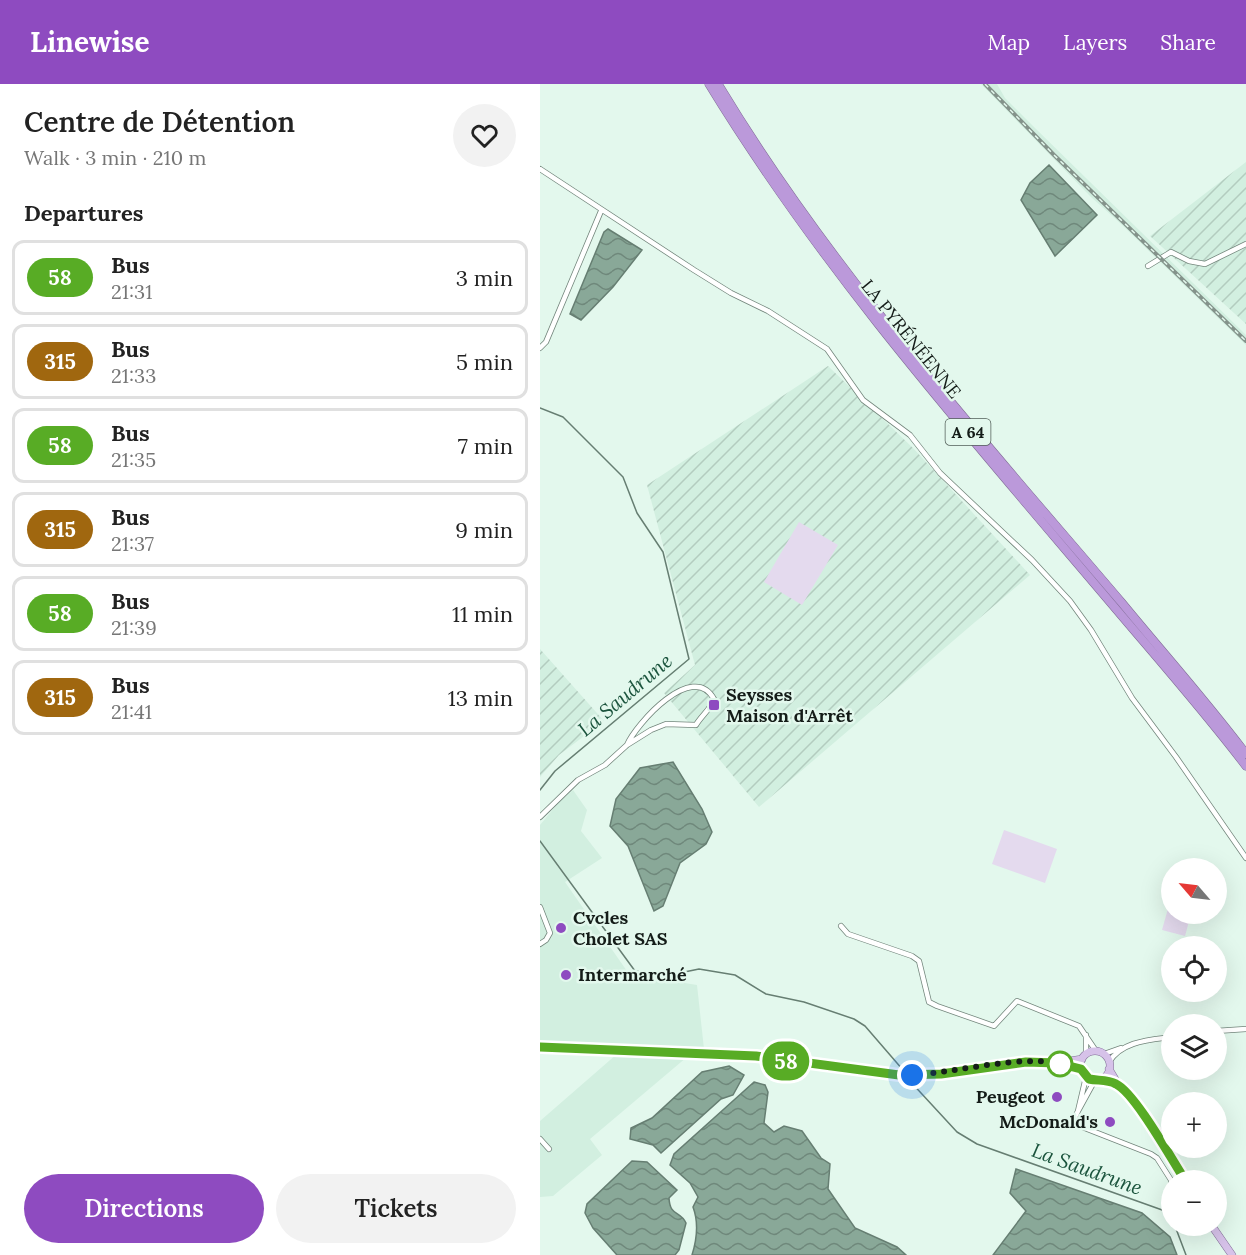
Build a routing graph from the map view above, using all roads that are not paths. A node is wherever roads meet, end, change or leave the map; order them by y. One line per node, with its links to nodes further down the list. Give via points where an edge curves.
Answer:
1 (709, 84): 10 (highway, LA PYRÉNÉENNE / A 64, via 767,175 846,284)
2 (718, 84): 9 (highway, LA PYRÉNÉENNE / A 64, via 786,189 852,280)
3 (540, 170): 4 (street)
4 (601, 211): 7 (street, via 561,309); 12 (street, via 831,353 862,400 910,435 953,487 1070,601 1132,698)
5 (1246, 244): 6 (street, via 1208,264 1198,264 1171,252)
6 (1148, 266)
7 (540, 348)
8 (627, 745): 8 (street, via 666,724 696,725 712,705 712,695 697,687 673,695 640,722); 11 (street, via 605,765 578,780)
9 (1246, 754)
10 (1246, 766)
11 (540, 817)
12 (1246, 858)
13 (540, 907): 15 (street, via 550,933)
14 (841, 926): 18 (street, via 848,934 919,961 929,1002 936,1006 994,1026 1017,1001 1073,1023)
15 (540, 944)
16 (1246, 1029): 17 (street)
17 (1227, 1030)
18 (1086, 1035): 22 (street); 24 (street)
19 (1161, 1039): 21 (street)
20 (540, 1047): 25 (main road, via 756,1056 899,1075 941,1074 1026,1062)
21 (1123, 1048): 23 (street); 26 (street)
22 (1096, 1051): 23 (main road); 24 (main road)
23 (1104, 1054): 26 (main road)
24 (1084, 1057): 25 (main road); 27 (main road)
25 (1057, 1063): 27 (main road)
26 (1109, 1065): 29 (main road); 30 (main road)
27 (1081, 1069): 28 (main road)
28 (1086, 1077): 29 (main road); 31 (street)
29 (1098, 1079): 30 (main road); 31 (street)
30 (1118, 1084): 35 (main road, via 1148,1121)
31 (1078, 1111): 34 (street, via 1074,1119 1077,1125 1154,1155)
32 (540, 1139): 33 (street)
33 (549, 1149)
34 (1164, 1170)
35 (1179, 1170)
36 (1219, 1236): 37 (main road)
37 (1232, 1255)

